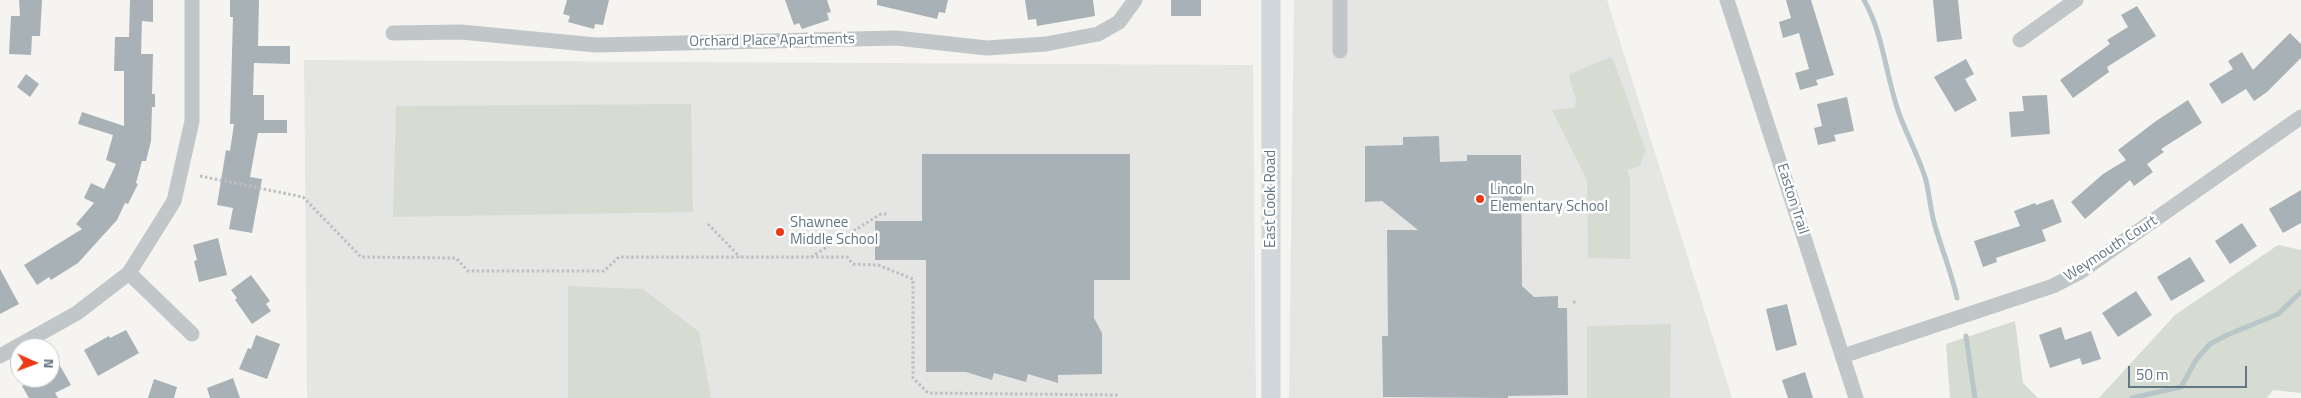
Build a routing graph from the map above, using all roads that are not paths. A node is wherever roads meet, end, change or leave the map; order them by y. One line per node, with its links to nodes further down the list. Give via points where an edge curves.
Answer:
1 (192, 0): 11 (street, via 192,122 174,201)
2 (1135, 0): 7 (street, Orchard Place Apartments, via 1119,22 1098,34 1046,44 987,48 896,38 596,45 461,32)
3 (1270, 0): 15 (main road, East Cook Road)
4 (1340, 0): 9 (street)
5 (1727, 0): 14 (street, Easton Trail)
6 (2076, 0): 8 (street)
7 (393, 33)
8 (2020, 40)
9 (1340, 51)
10 (2301, 117): 14 (street, Weymouth Court, via 2080,272 2054,286)
11 (129, 273): 12 (street); 13 (street, via 77,313)
12 (192, 334)
13 (0, 356)
14 (1843, 356): 16 (street, Easton Trail)
15 (1271, 398)
16 (1856, 398)

